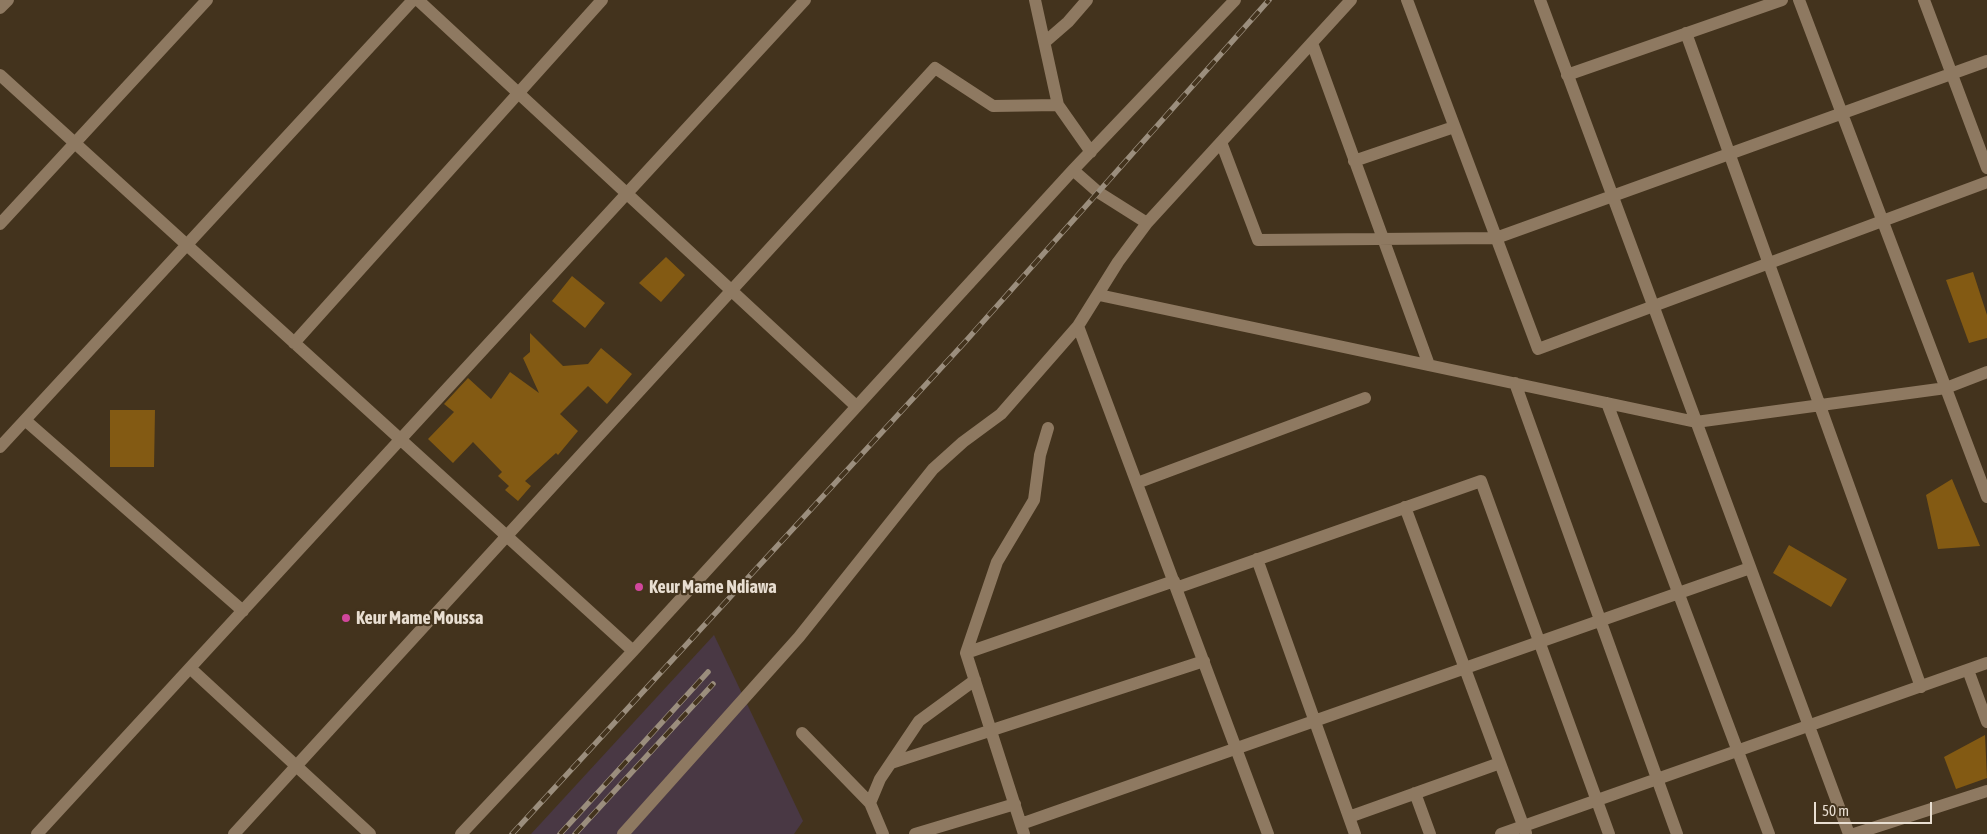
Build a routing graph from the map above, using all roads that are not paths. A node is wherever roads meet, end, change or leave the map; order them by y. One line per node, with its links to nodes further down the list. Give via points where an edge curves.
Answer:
1 (8, 0): 16 (street)
2 (206, 0): 28 (street)
3 (413, 0): 43 (street)
4 (418, 0): 24 (street)
5 (602, 0): 24 (street)
6 (805, 0): 36 (street)
7 (1035, 0): 18 (street)
8 (1086, 0): 18 (street, via 1068,22)
9 (1235, 0): 30 (street)
10 (1352, 0): 19 (street)
11 (1407, 0): 27 (street)
12 (1540, 0): 23 (street)
13 (1782, 0): 17 (street)
14 (1799, 0): 26 (street)
15 (1924, 0): 21 (street)
16 (0, 8)
17 (1686, 33): 23 (street); 31 (street)
18 (1044, 42): 25 (street)
19 (1312, 43): 29 (street); 32 (street)
20 (1987, 61): 21 (street)
21 (1952, 74): 26 (street); 33 (street)
22 (0, 75): 28 (street)
23 (1567, 75): 37 (street)
24 (518, 93): 36 (street); 49 (street)
25 (1058, 105): 30 (street); 45 (street, via 993,106 935,68)
26 (1842, 113): 31 (street); 38 (street)
27 (1454, 127): 32 (street); 41 (street)
28 (74, 142): 40 (street); 43 (street)
29 (1221, 142): 39 (street); 42 (street, via 1258,240)
30 (1091, 152): 34 (street)
31 (1729, 154): 37 (street); 44 (street)
32 (1354, 161): 42 (street)
33 (1987, 168)
34 (1073, 170): 39 (street, via 1098,192); 57 (street)
35 (1987, 182): 38 (street)
36 (627, 194): 45 (street); 61 (street)
37 (1612, 196): 41 (street); 47 (street)
38 (1882, 221): 44 (street); 53 (street)
39 (1147, 223): 46 (street, via 1118,262)
40 (0, 224)
41 (1496, 238): 42 (street); 47 (street, via 1538,349)
42 (1381, 239): 50 (street)
43 (187, 245): 49 (street); 58 (street)
44 (1769, 263): 47 (street); 56 (street)
45 (731, 290): 57 (street); 66 (street)
46 (1100, 295): 48 (street); 50 (street)
47 (1654, 306): 59 (street)
48 (1078, 326): 63 (street); 106 (street, via 1001,414 933,469 799,637)
49 (294, 343): 61 (street)
50 (1428, 365): 52 (street)
51 (1987, 372): 53 (street)
52 (1515, 383): 55 (street); 72 (street)
53 (1946, 388): 56 (street); 64 (street)
54 (1365, 398): 63 (street)
55 (1606, 403): 59 (street); 70 (street)
56 (1819, 405): 59 (street); 82 (street)
57 (856, 406): 74 (street)
58 (25, 420): 62 (street); 71 (street)
59 (1696, 422): 68 (street)
60 (1048, 428): 75 (street, via 1040,456 1034,500 997,562)
61 (400, 440): 66 (street); 71 (street)
62 (0, 447)
63 (1137, 483): 69 (street)
64 (1987, 497)
65 (1405, 507): 67 (street); 73 (street, via 1481,481); 79 (street)
66 (507, 536): 74 (street); 92 (street)
67 (1257, 559): 69 (street); 83 (street)
68 (1750, 568): 70 (street); 85 (street)
69 (1175, 584): 75 (street); 76 (street)
70 (1678, 593): 72 (street); 89 (street)
71 (242, 611): 78 (street)
72 (1601, 620): 73 (street); 93 (street)
73 (1540, 642): 79 (street); 96 (street)
74 (633, 651): 105 (street)
75 (966, 653): 81 (street)
76 (1204, 661): 86 (street); 88 (street)
77 (1987, 663): 80 (street)
78 (190, 668): 92 (street); 102 (street)
79 (1465, 668): 83 (street); 91 (street)
80 (1968, 670): 82 (street); 84 (street)
81 (975, 680): 86 (street); 90 (street, via 919,721)
82 (1921, 686): 85 (street)
83 (1315, 721): 88 (street); 99 (street)
84 (1987, 722)
85 (1809, 726): 89 (street); 116 (street)
86 (991, 730): 90 (street); 98 (street)
87 (802, 733): 97 (street)
88 (1236, 748): 100 (street); 109 (street)
89 (1738, 751): 93 (street); 115 (street)
90 (891, 763): 97 (street)
91 (1500, 763): 95 (street); 101 (street)
92 (297, 765): 103 (street); 104 (street)
93 (1658, 779): 96 (street); 114 (street)
94 (1987, 791): 117 (street)
95 (1415, 793): 99 (street); 111 (street)
96 (1597, 800): 101 (street); 113 (street)
97 (870, 803): 107 (street)
98 (1015, 804): 100 (street); 108 (street)
99 (1349, 816): 110 (street)
100 (1023, 829)
101 (1524, 830): 112 (street)
102 (37, 834)
103 (234, 834)
104 (370, 834)
105 (461, 834)
106 (623, 834)
107 (884, 834)
108 (915, 834)
109 (1266, 834)
110 (1355, 834)
111 (1430, 834)
112 (1501, 834)
113 (1609, 834)
114 (1677, 834)
115 (1769, 834)
116 (1849, 834)
117 (1854, 834)

